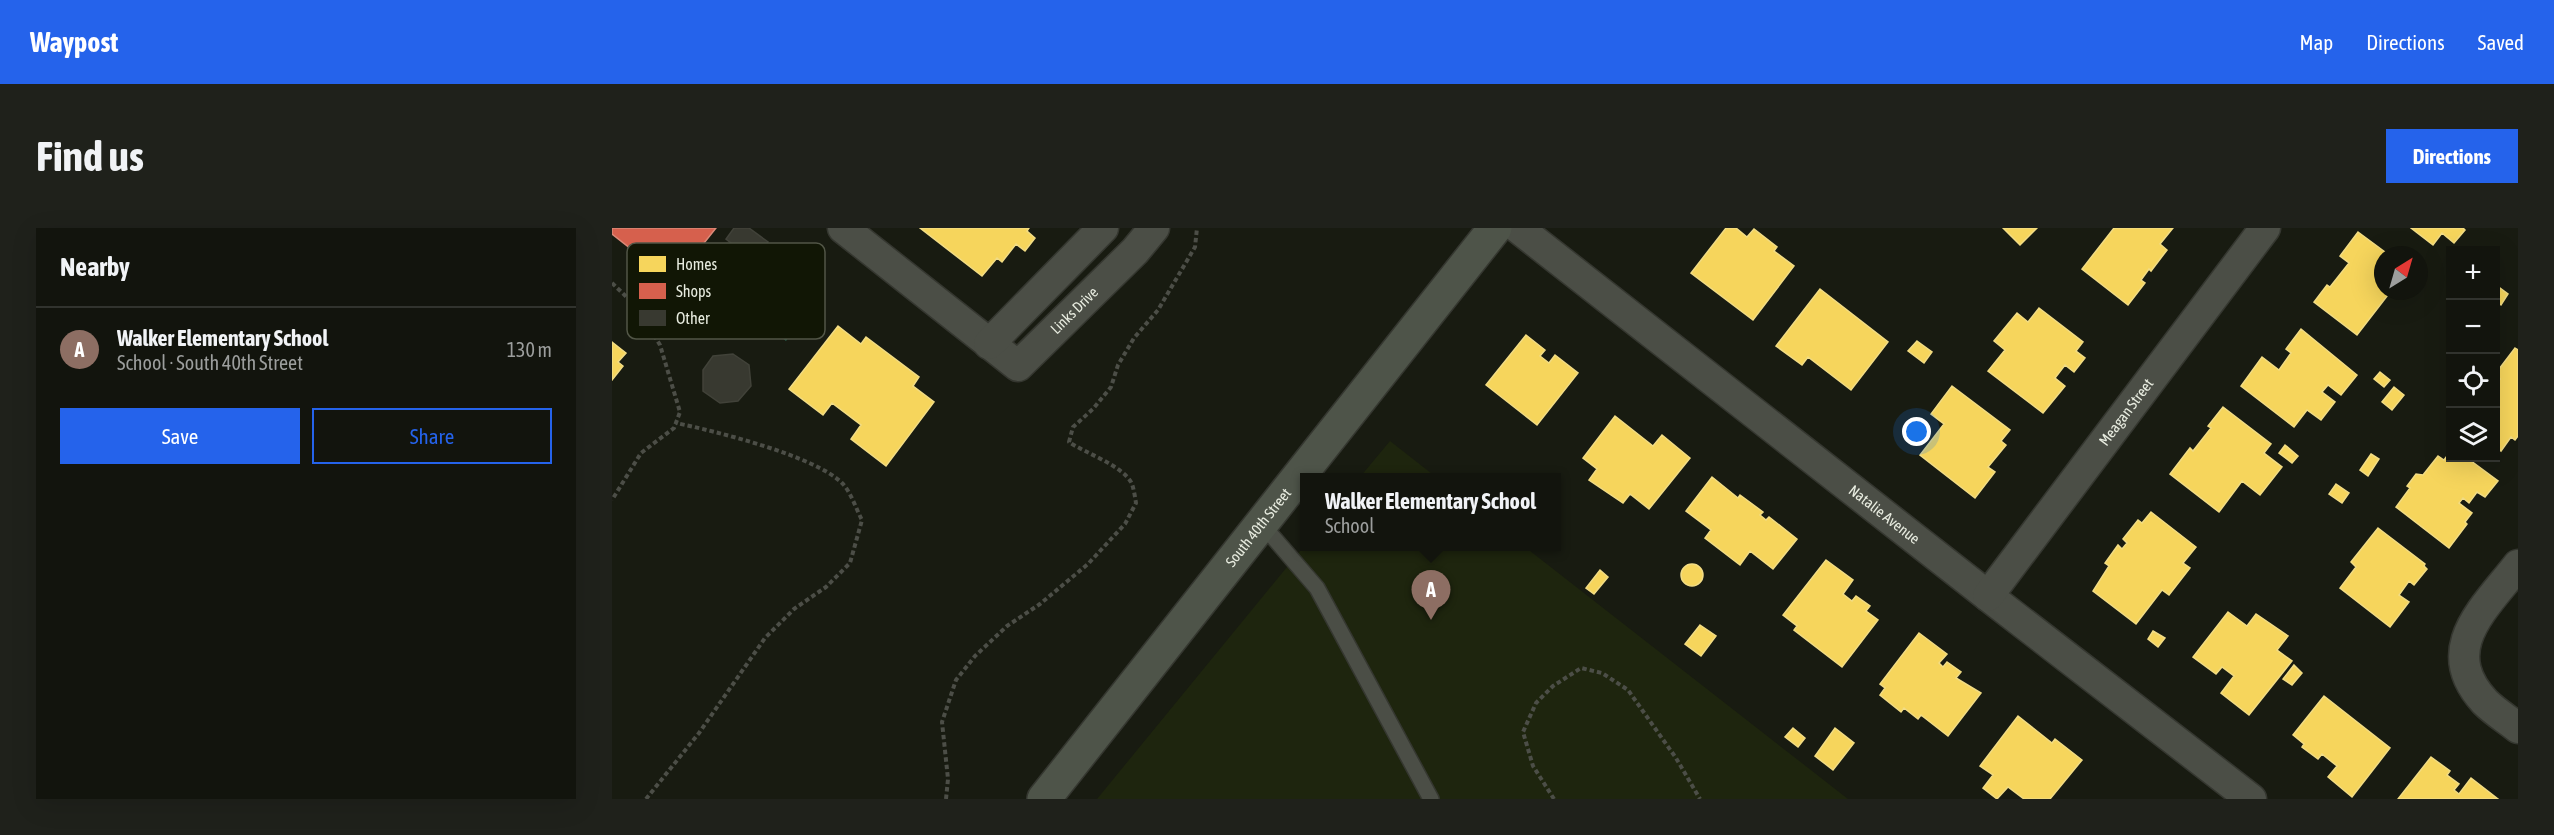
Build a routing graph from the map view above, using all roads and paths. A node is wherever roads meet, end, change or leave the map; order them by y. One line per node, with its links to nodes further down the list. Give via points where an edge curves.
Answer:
1 (843, 228): 11 (street, Links Drive)
2 (1103, 228): 11 (street)
3 (1154, 228): 11 (street, Links Drive, via 1018,366)
4 (1197, 228): 21 (path, via 1195,247 1158,310 1134,338 1118,365 1111,387 1073,427 1069,442 1113,465 1131,483 1136,503 1125,524 1088,564 1007,626 956,680 942,722 948,779)
5 (1495, 228): 13 (street, South 40th Street)
6 (1518, 228): 18 (street, Natalie Avenue)
7 (2265, 228): 18 (street, Meagan Street)
8 (612, 283): 9 (path)
9 (627, 297)
10 (656, 339): 12 (path, via 680,412)
11 (989, 344)
12 (676, 423): 15 (path, via 641,453); 20 (path, via 707,429 822,467 843,484 862,520 850,563 765,638 699,733)
13 (1301, 473)
14 (1300, 475): 16 (street, South 40th Street)
15 (612, 500)
16 (1261, 524): 22 (street, South 40th Street); 23 (lane, via 1317,588)
17 (2518, 565): 19 (street, via 2472,623 2464,643 2463,665 2471,684 2487,704)
18 (1988, 596): 26 (street, Natalie Avenue)
19 (2518, 728)
20 (646, 799)
21 (946, 799)
22 (1044, 799)
23 (1431, 799)
24 (1554, 799): 25 (path, via 1533,766 1523,732 1536,703 1581,668 1602,673 1628,690)
25 (1700, 799)
26 (2251, 799)

